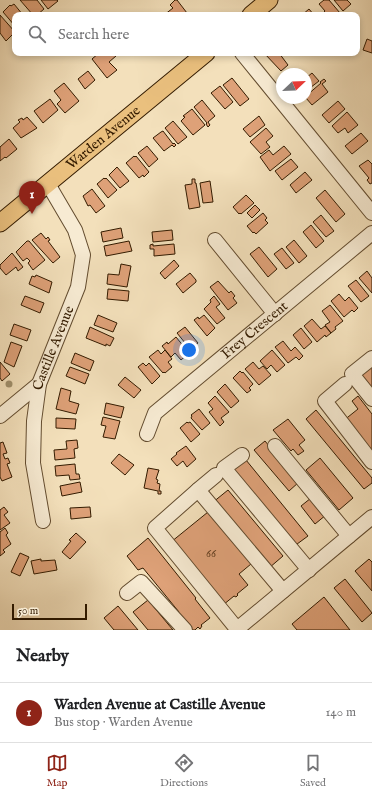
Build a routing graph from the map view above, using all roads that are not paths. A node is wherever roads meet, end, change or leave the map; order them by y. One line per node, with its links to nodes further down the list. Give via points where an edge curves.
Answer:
1 (268, 0): 2 (main road)
2 (254, 12)
3 (202, 56): 5 (main road, Warden Avenue)
4 (244, 56): 6 (street)
5 (48, 184): 7 (main road, Warden Avenue); 12 (street, Castille Avenue, via 75,230 83,255 78,287)
6 (372, 213)
7 (0, 223)
8 (372, 233): 10 (street, Frey Crescent)
9 (215, 240): 10 (street)
10 (275, 314): 16 (street, Frey Crescent, via 155,413)
11 (372, 358): 14 (street, via 352,374)
12 (39, 384): 15 (street); 23 (street, Castille Avenue, via 34,421 33,463)
13 (345, 384): 19 (street, via 325,401)
14 (372, 399)
15 (0, 416)
16 (147, 434)
17 (274, 446): 24 (street)
18 (242, 455): 25 (street, via 224,468)
19 (372, 462)
20 (216, 475): 21 (street)
21 (198, 490): 26 (street); 29 (street, via 154,528)
22 (372, 517): 24 (street)
23 (42, 521)
24 (349, 536): 25 (street)
25 (309, 570): 26 (street)
26 (283, 591): 29 (street)
27 (128, 593): 28 (street, via 141,582)
28 (185, 630)
29 (236, 630)

